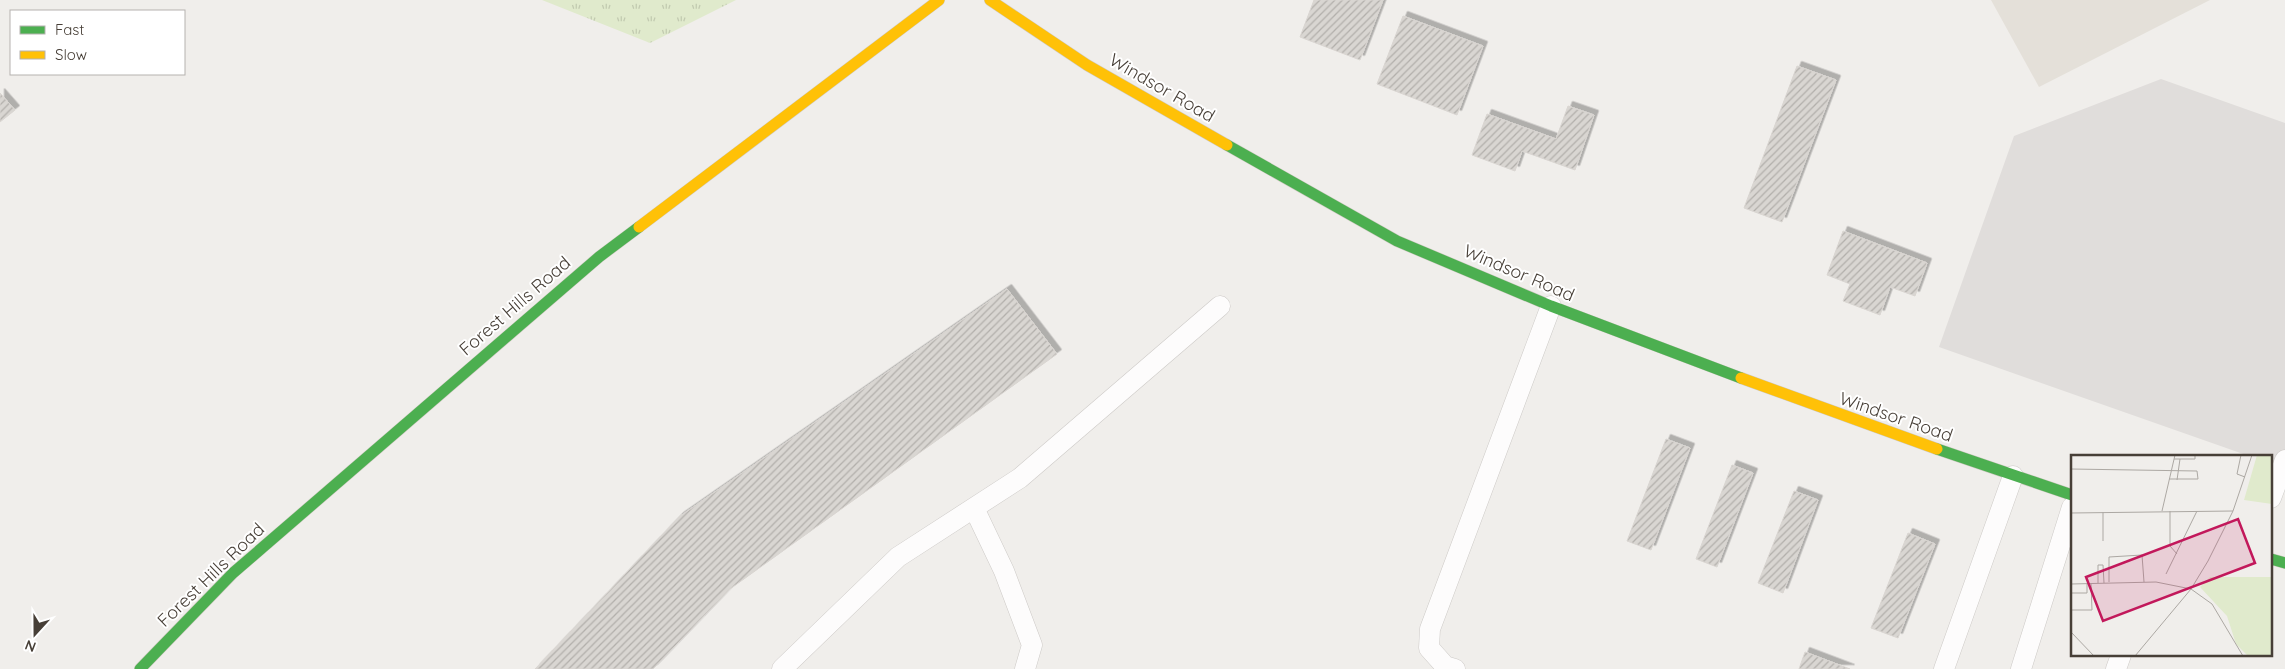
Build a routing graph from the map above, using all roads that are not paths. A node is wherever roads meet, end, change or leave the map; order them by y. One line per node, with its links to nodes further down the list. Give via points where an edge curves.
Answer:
1 (938, 0): 14 (street, Forest Hills Road, via 599,256 233,573)
2 (990, 0): 4 (street, Windsor Road, via 1087,65 1397,241)
3 (1220, 306): 9 (lane, via 1020,478)
4 (1551, 306): 6 (street, Windsor Road, via 1824,410); 17 (lane, via 1430,629 1429,648 1445,666)
5 (2285, 460): 8 (lane)
6 (2013, 476): 7 (street, Windsor Road); 18 (lane)
7 (2071, 495)
8 (2272, 495)
9 (974, 508): 15 (lane, via 898,557); 16 (lane, via 1004,571 1032,645)
10 (2071, 510): 19 (lane)
11 (2272, 559): 12 (street)
12 (2285, 564)
13 (2121, 656): 20 (lane)
14 (140, 669)
15 (782, 669)
16 (1024, 669)
17 (1455, 669)
18 (1944, 669)
19 (2021, 669)
20 (2116, 669)

